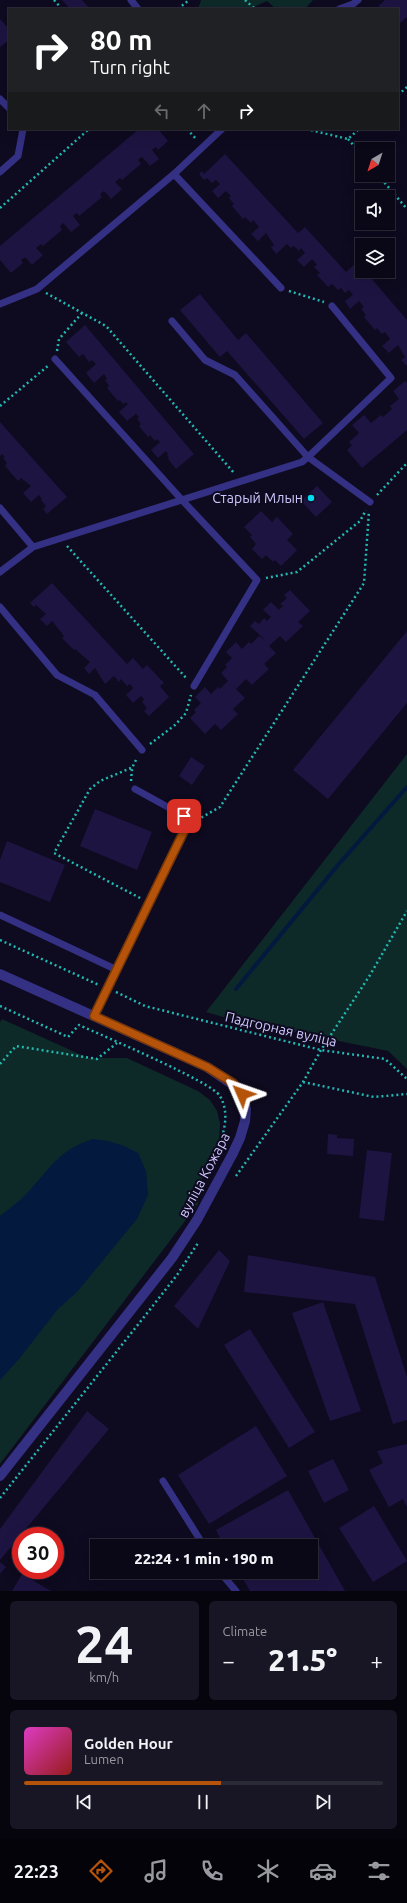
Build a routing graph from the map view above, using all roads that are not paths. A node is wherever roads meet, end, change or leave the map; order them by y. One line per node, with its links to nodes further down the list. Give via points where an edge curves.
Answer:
1 (131, 0): 3 (lane)
2 (358, 0): 4 (lane)
3 (137, 8)
4 (342, 8)
5 (0, 99): 6 (lane)
6 (8, 107)
7 (23, 130): 9 (lane, via 18,156)
8 (221, 130): 10 (lane)
9 (0, 172)
10 (174, 174): 11 (lane); 12 (lane, via 38,288)
11 (281, 288)
12 (0, 304)
13 (330, 305): 16 (lane, via 391,378)
14 (172, 321): 16 (lane, via 205,360 235,375)
15 (55, 359): 17 (lane)
16 (308, 457): 17 (lane, via 302,462); 18 (lane)
17 (182, 500): 20 (lane); 23 (lane, via 257,580)
18 (370, 502)
19 (0, 508): 20 (lane)
20 (33, 547): 21 (lane)
21 (0, 572)
22 (0, 607): 24 (lane, via 57,675 95,695)
23 (194, 686)
24 (142, 750)
25 (134, 789): 27 (lane, via 184,816 187,825)
26 (0, 915): 27 (lane)
27 (117, 970): 29 (lane)
28 (0, 974): 29 (street, вуліца Кожара)
29 (94, 1016): 30 (street, вуліца Кожара, via 207,1067 233,1083 242,1094 246,1109 245,1122 240,1138 208,1200 172,1258)
30 (0, 1476)
31 (163, 1481): 32 (lane)
32 (200, 1539)
33 (226, 1579): 34 (lane)
34 (236, 1591)

